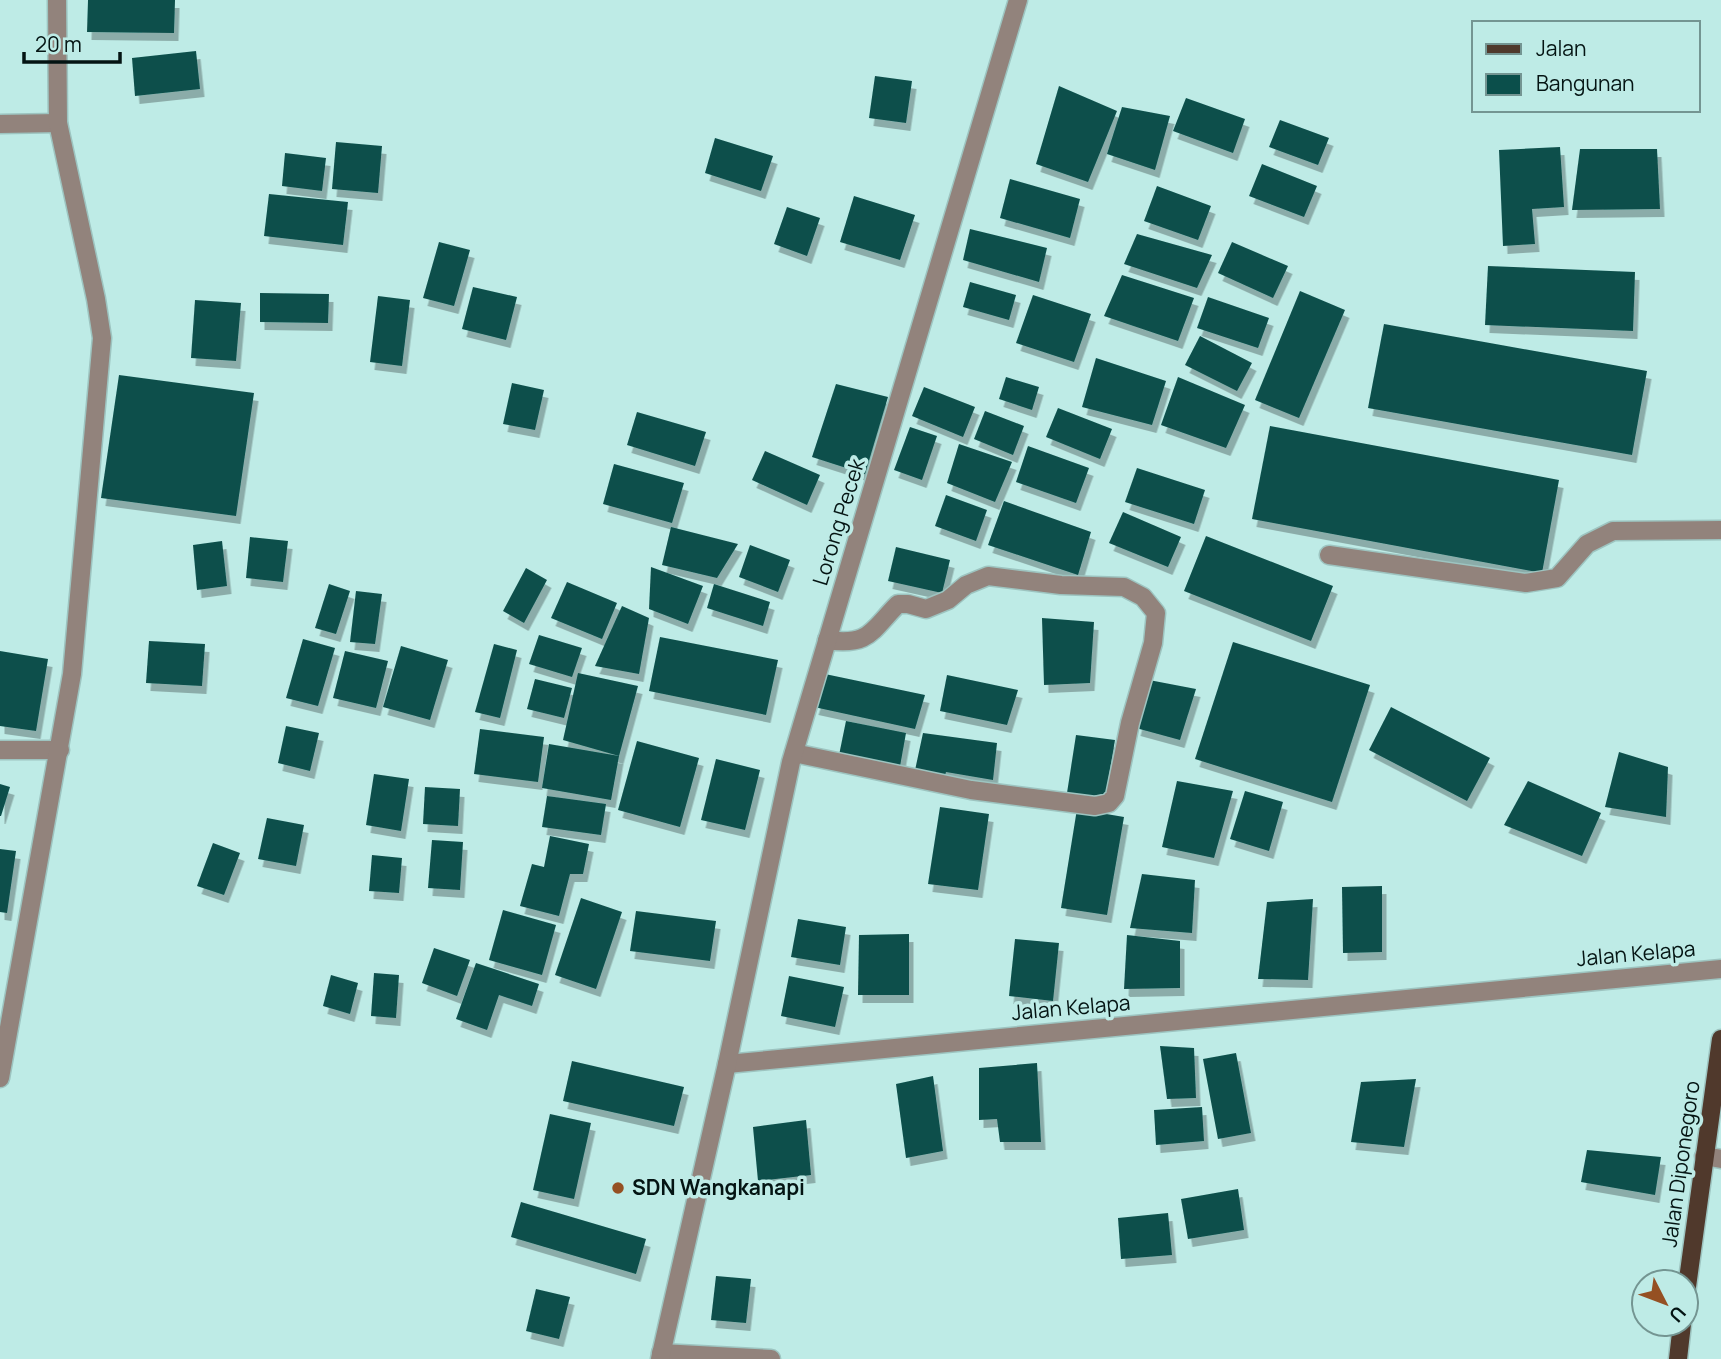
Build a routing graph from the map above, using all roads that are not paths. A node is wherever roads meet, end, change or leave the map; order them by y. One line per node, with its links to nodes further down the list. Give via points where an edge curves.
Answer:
1 (57, 0): 3 (street)
2 (1018, 0): 7 (street, Lorong Pecek)
3 (58, 123): 4 (street); 9 (street, via 102,338 72,674)
4 (0, 124)
5 (1721, 530): 6 (street, via 1613,531 1587,544 1557,578 1526,583)
6 (1329, 555)
7 (827, 640): 10 (street, Lorong Pecek); 10 (street, via 847,643 871,636 898,604 926,609 989,576 1124,587 1143,597 1156,613 1153,643 1115,796 1109,803 1095,806 971,790)
8 (0, 750): 9 (street)
9 (60, 750): 14 (street)
10 (794, 753): 13 (street, Lorong Pecek)
11 (1721, 969): 13 (street, Jalan Kelapa)
12 (1721, 1039): 15 (main road, Jalan Diponegoro)
13 (727, 1064): 18 (street)
14 (0, 1078)
15 (1712, 1158): 16 (main road, Jalan Diponegoro)
16 (1691, 1268)
17 (1680, 1338): 20 (main road)
18 (661, 1356): 19 (street)
19 (771, 1359)
20 (1678, 1359)

